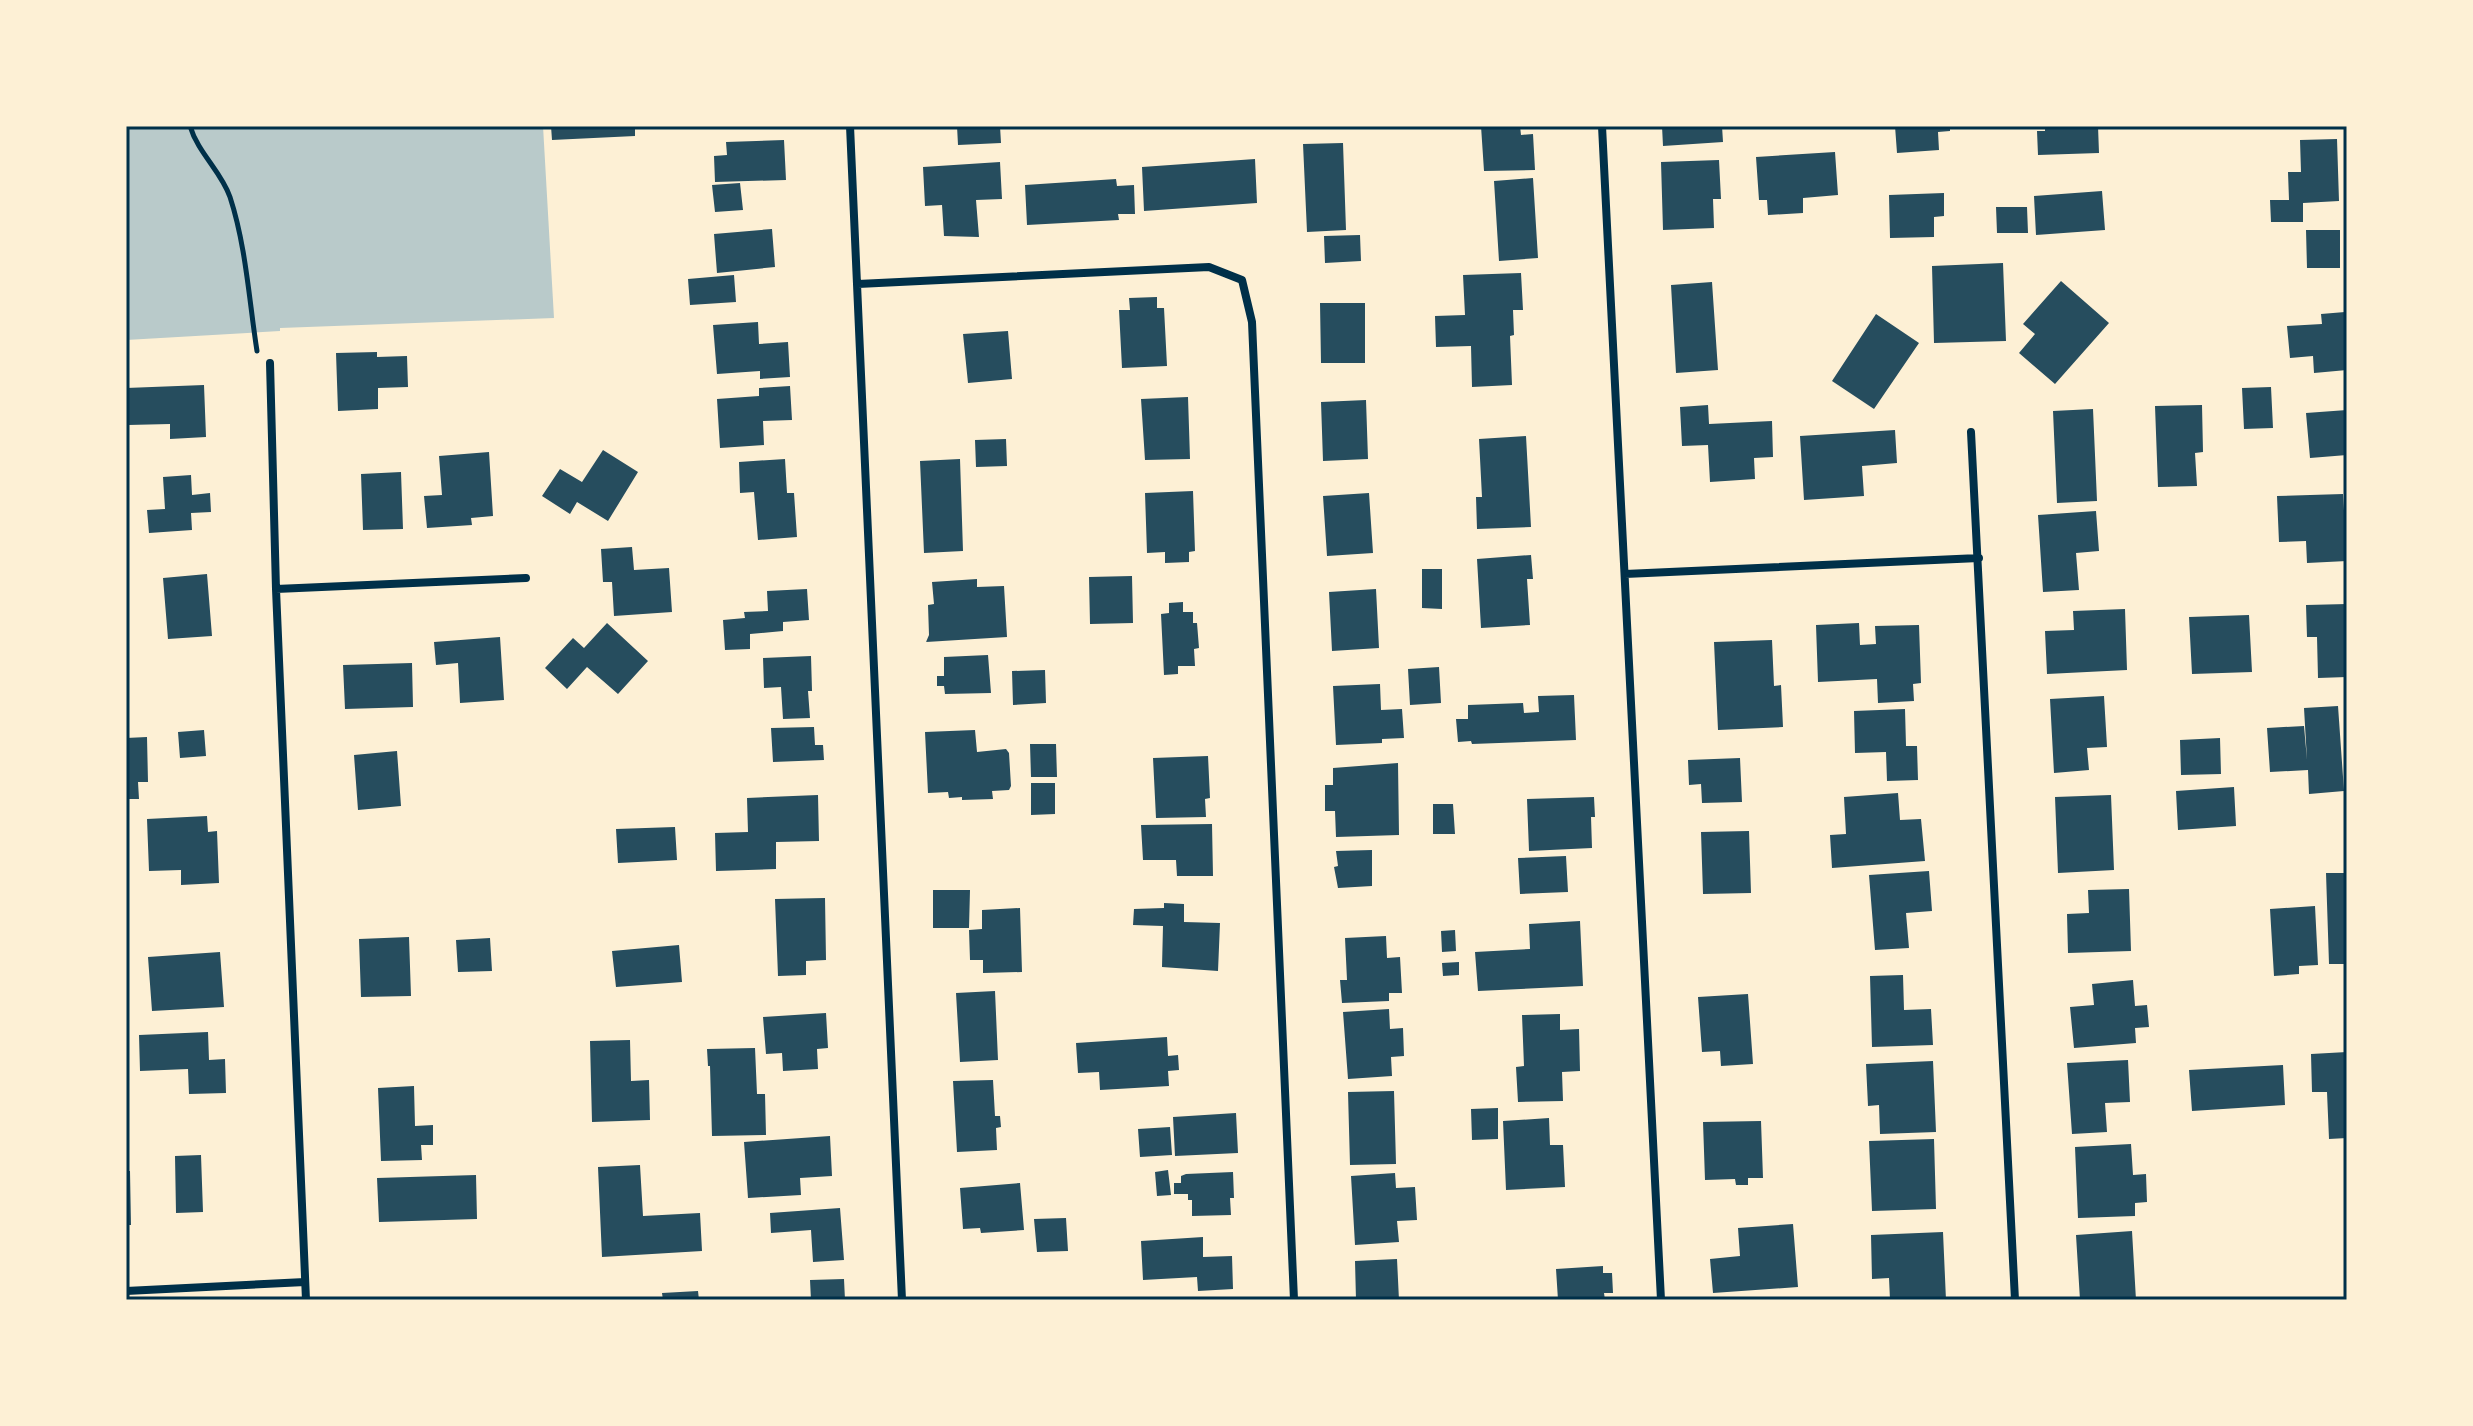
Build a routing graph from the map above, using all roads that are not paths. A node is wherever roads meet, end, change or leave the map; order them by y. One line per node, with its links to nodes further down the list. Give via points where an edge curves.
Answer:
1 (850, 126): 3 (street)
2 (1602, 126): 7 (street)
3 (858, 284): 13 (street); 14 (street, via 1209,267 1242,280 1252,322)
4 (270, 363): 9 (street)
5 (1971, 432): 6 (street)
6 (1979, 558): 7 (street); 16 (street)
7 (1625, 574): 15 (street)
8 (526, 578): 9 (street)
9 (276, 589): 10 (street)
10 (305, 1282): 11 (street); 12 (street)
11 (126, 1291)
12 (306, 1300)
13 (902, 1300)
14 (1294, 1300)
15 (1661, 1300)
16 (2015, 1300)

